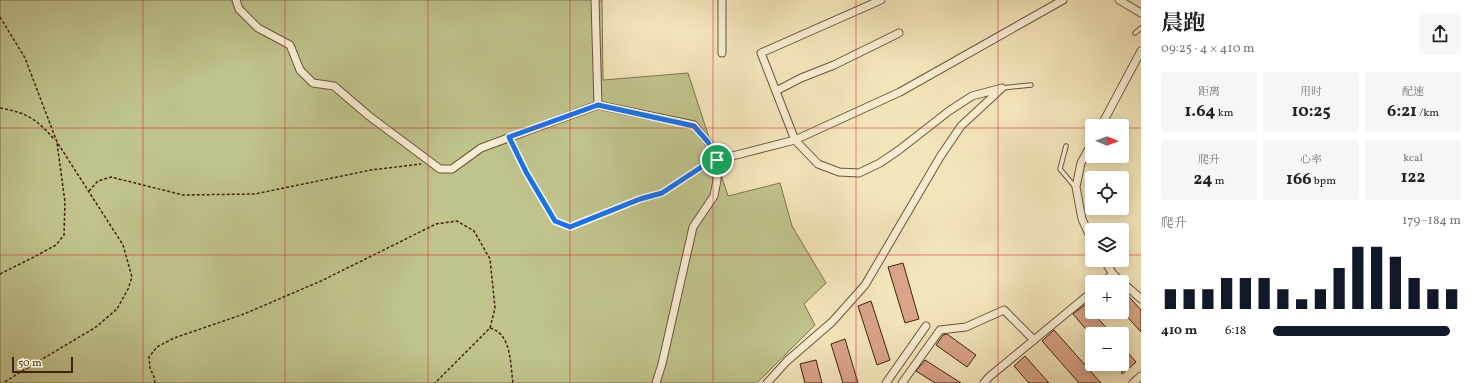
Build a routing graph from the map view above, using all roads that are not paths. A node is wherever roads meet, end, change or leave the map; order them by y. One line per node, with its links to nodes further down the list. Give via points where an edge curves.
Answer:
1 (236, 0): 16 (street, via 239,9 258,28 290,45 300,70 313,83 334,86 369,116 440,169 452,169 481,148)
2 (595, 0): 16 (street)
3 (722, 0): 12 (street)
4 (881, 0): 15 (street, via 761,53)
5 (1064, 0): 18 (street, via 900,92)
6 (1119, 0): 7 (street)
7 (1141, 13)
8 (1141, 28): 10 (lane)
9 (899, 33): 15 (street)
10 (1135, 33)
11 (1141, 51): 17 (street)
12 (722, 53)
13 (1031, 85): 14 (lane)
14 (1002, 88): 18 (street, via 972,96 880,163 859,173 839,172 818,164); 32 (street, via 961,126 865,285 832,322 787,361)
15 (776, 91): 18 (street)
16 (598, 105): 21 (street, via 694,126 708,142)
17 (1105, 119)
18 (795, 140): 21 (street)
19 (1066, 146): 22 (lane, via 1060,169)
20 (1085, 156): 22 (street)
21 (717, 160): 31 (street, via 714,196 693,227)
22 (1076, 187): 23 (street)
23 (1085, 226)
24 (1108, 267): 25 (street)
25 (1113, 274): 27 (street)
26 (1085, 298): 29 (street)
27 (1141, 299)
28 (926, 326): 33 (street)
29 (1034, 340): 34 (street, via 1004,310 966,327 940,330); 35 (street)
30 (1141, 376): 36 (street)
31 (656, 383)
32 (767, 383)
33 (886, 383)
34 (902, 383)
35 (984, 383)
36 (1133, 383)

